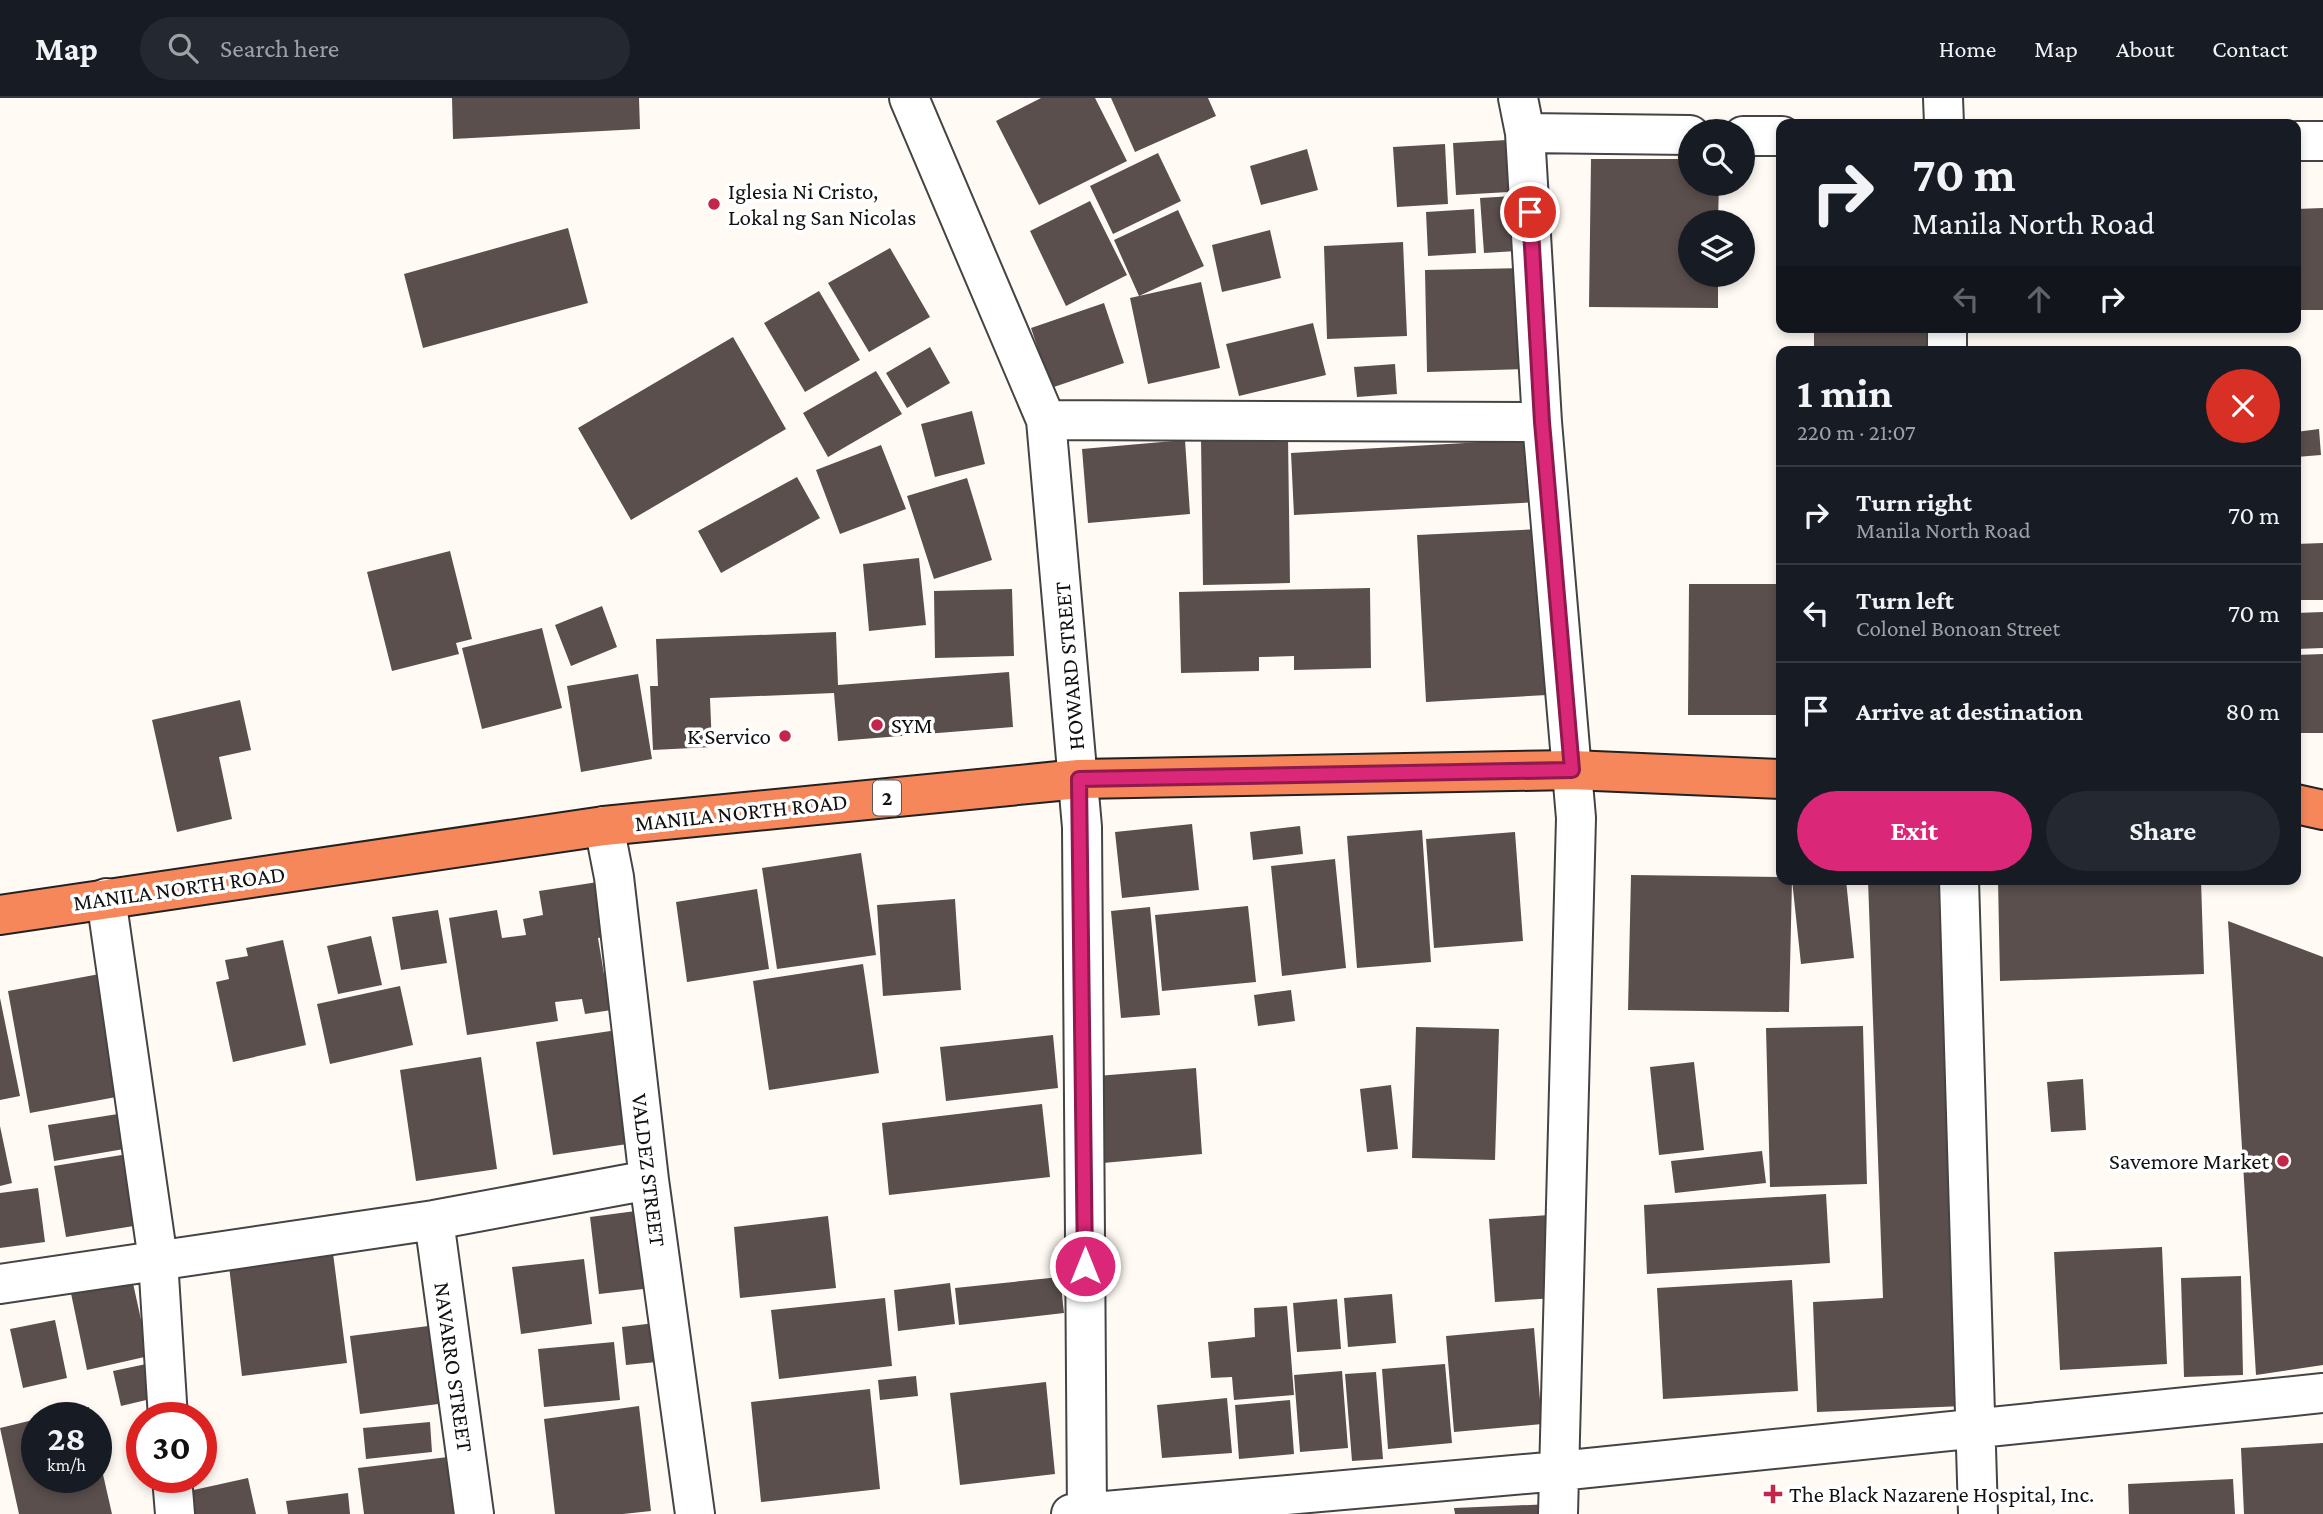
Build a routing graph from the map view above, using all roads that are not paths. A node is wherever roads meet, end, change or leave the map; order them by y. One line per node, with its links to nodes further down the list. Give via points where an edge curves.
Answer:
1 (909, 98): 10 (street, HOWARD STREET)
2 (1943, 98): 4 (street)
3 (1522, 116): 5 (street); 11 (street)
4 (1944, 119)
5 (1678, 134)
6 (1755, 136): 7 (street)
7 (1776, 136)
8 (2301, 141): 9 (street)
9 (2323, 141)
10 (1046, 420): 11 (street); 13 (street, HOWARD STREET)
11 (1542, 422): 12 (street)
12 (1572, 770): 13 (highway, MANILA NORTH ROAD / 2); 14 (highway, MANILA NORTH ROAD / 2); 28 (street, via 1576,818)
13 (1079, 779): 17 (highway, MANILA NORTH ROAD / 2); 33 (street, HOWARD STREET)
14 (1776, 779)
15 (2301, 805): 16 (highway)
16 (2323, 810)
17 (604, 826): 19 (highway, MANILA NORTH ROAD / 2); 21 (street, VALDEZ STREET)
18 (1959, 885): 27 (street)
19 (106, 898): 20 (highway, MANILA NORTH ROAD / 2); 23 (street)
20 (0, 915)
21 (649, 1180): 22 (street); 32 (street, VALDEZ STREET)
22 (434, 1220): 23 (street); 31 (street, NAVARRO STREET)
23 (158, 1259): 24 (street); 26 (street)
24 (0, 1284)
25 (2323, 1393): 27 (street)
26 (167, 1402)
27 (1974, 1430): 28 (street); 35 (street)
28 (1559, 1471): 33 (street); 34 (street)
29 (173, 1493): 30 (street)
30 (175, 1514)
31 (474, 1514)
32 (695, 1514)
33 (1082, 1514)
34 (1558, 1514)
35 (1978, 1514)

